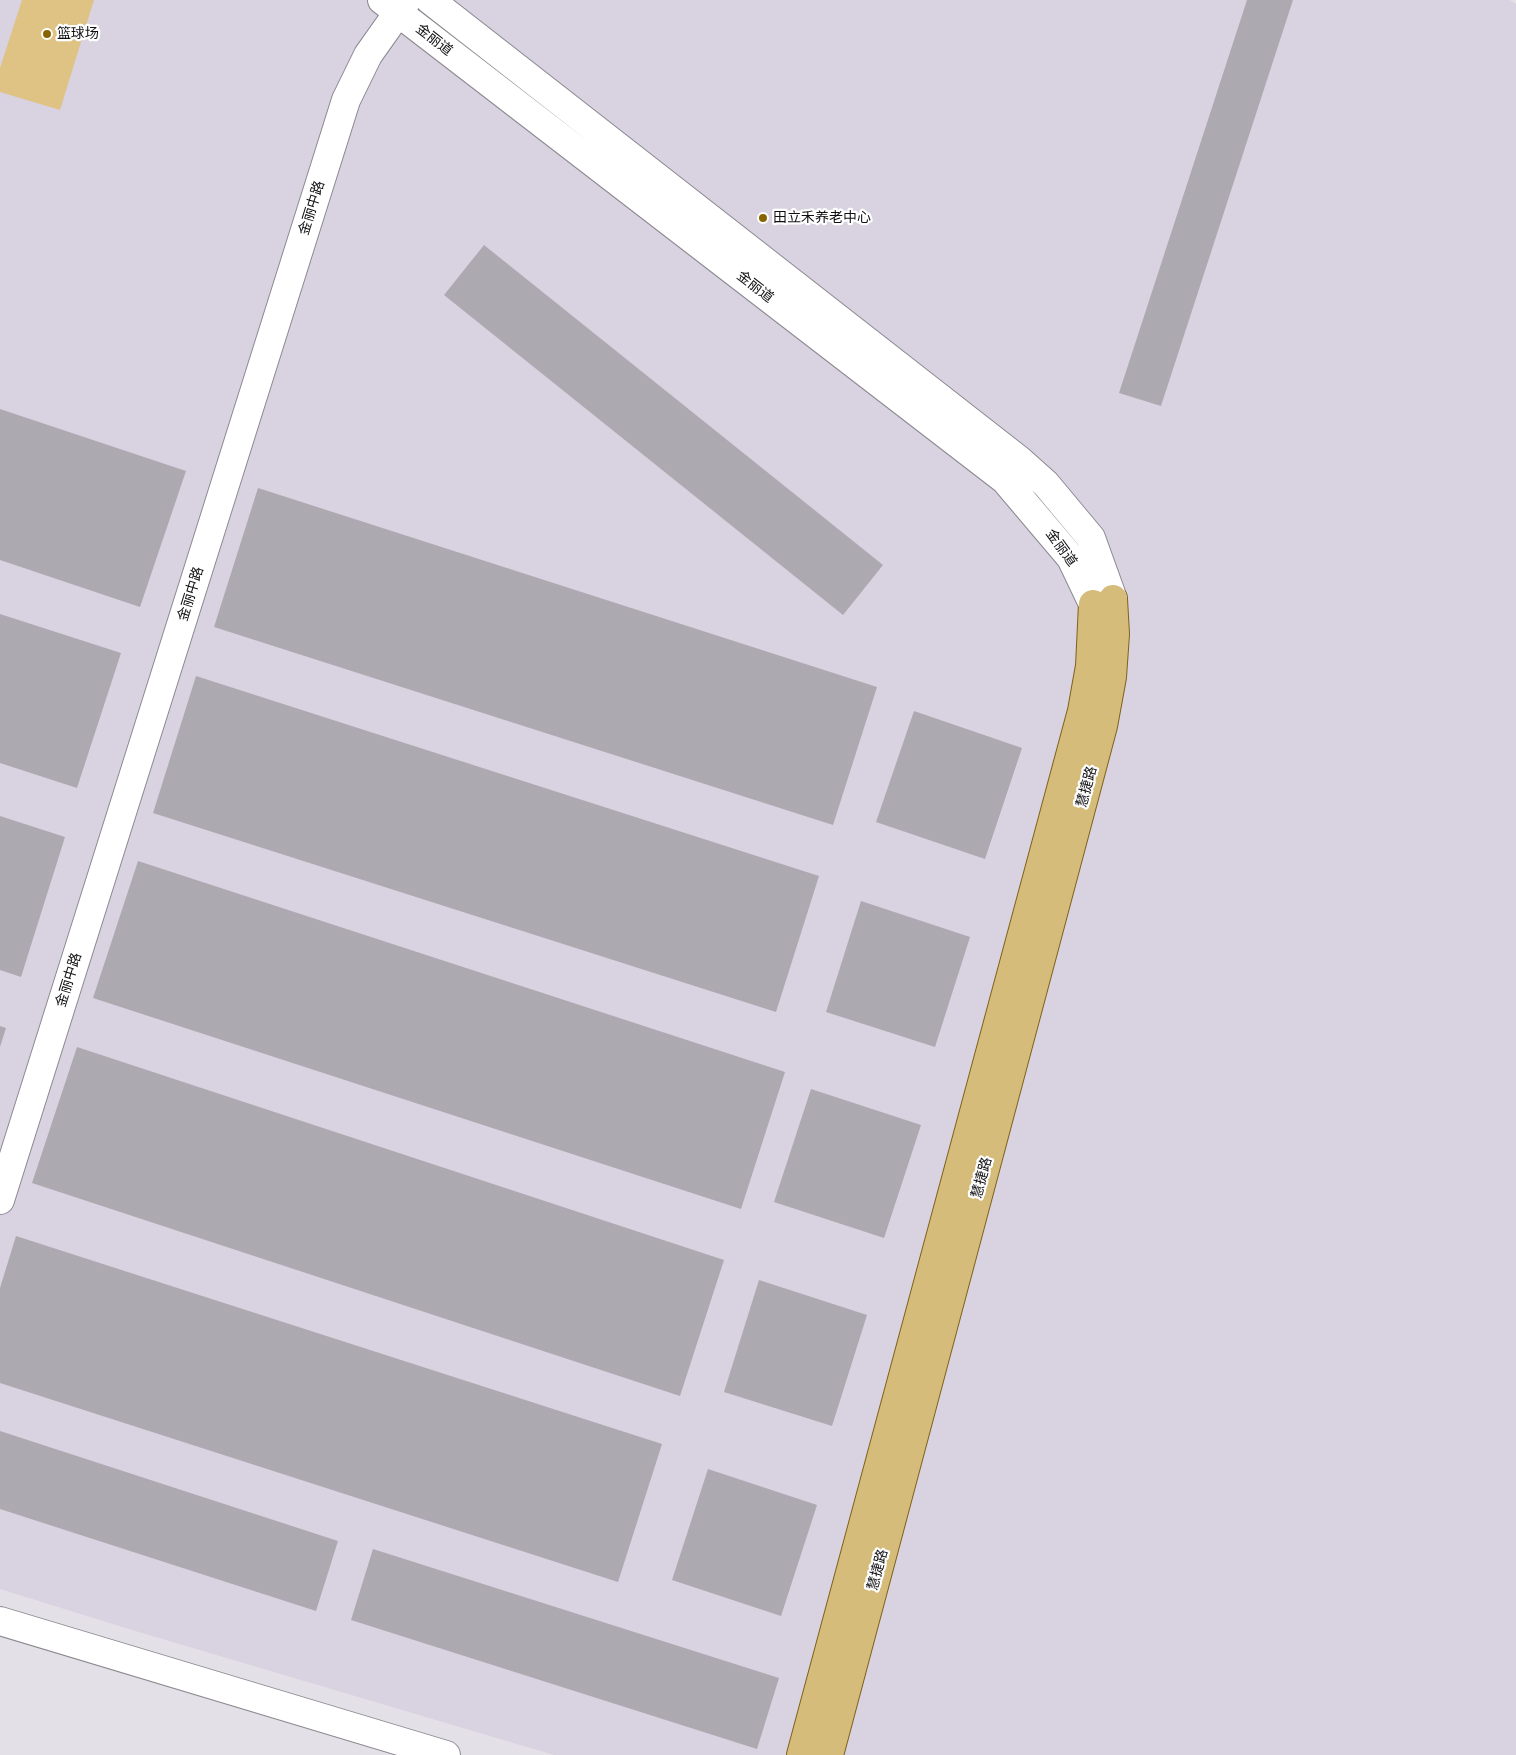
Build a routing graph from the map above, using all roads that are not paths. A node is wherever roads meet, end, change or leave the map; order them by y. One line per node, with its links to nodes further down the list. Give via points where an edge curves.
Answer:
1 (430, 0): 3 (street, 金丽道, via 1046,484 1091,538)
2 (396, 4): 3 (street, 金丽道, via 1005,480); 4 (street, 金丽中路, via 346,100)
3 (1103, 601): 7 (main road, 慧捷路, via 1082,711); 8 (main road, 慧捷路, via 1115,634 1112,677 1103,726)
4 (0, 1200)
5 (0, 1621): 6 (street)
6 (446, 1755)
7 (801, 1755)
8 (829, 1755)

